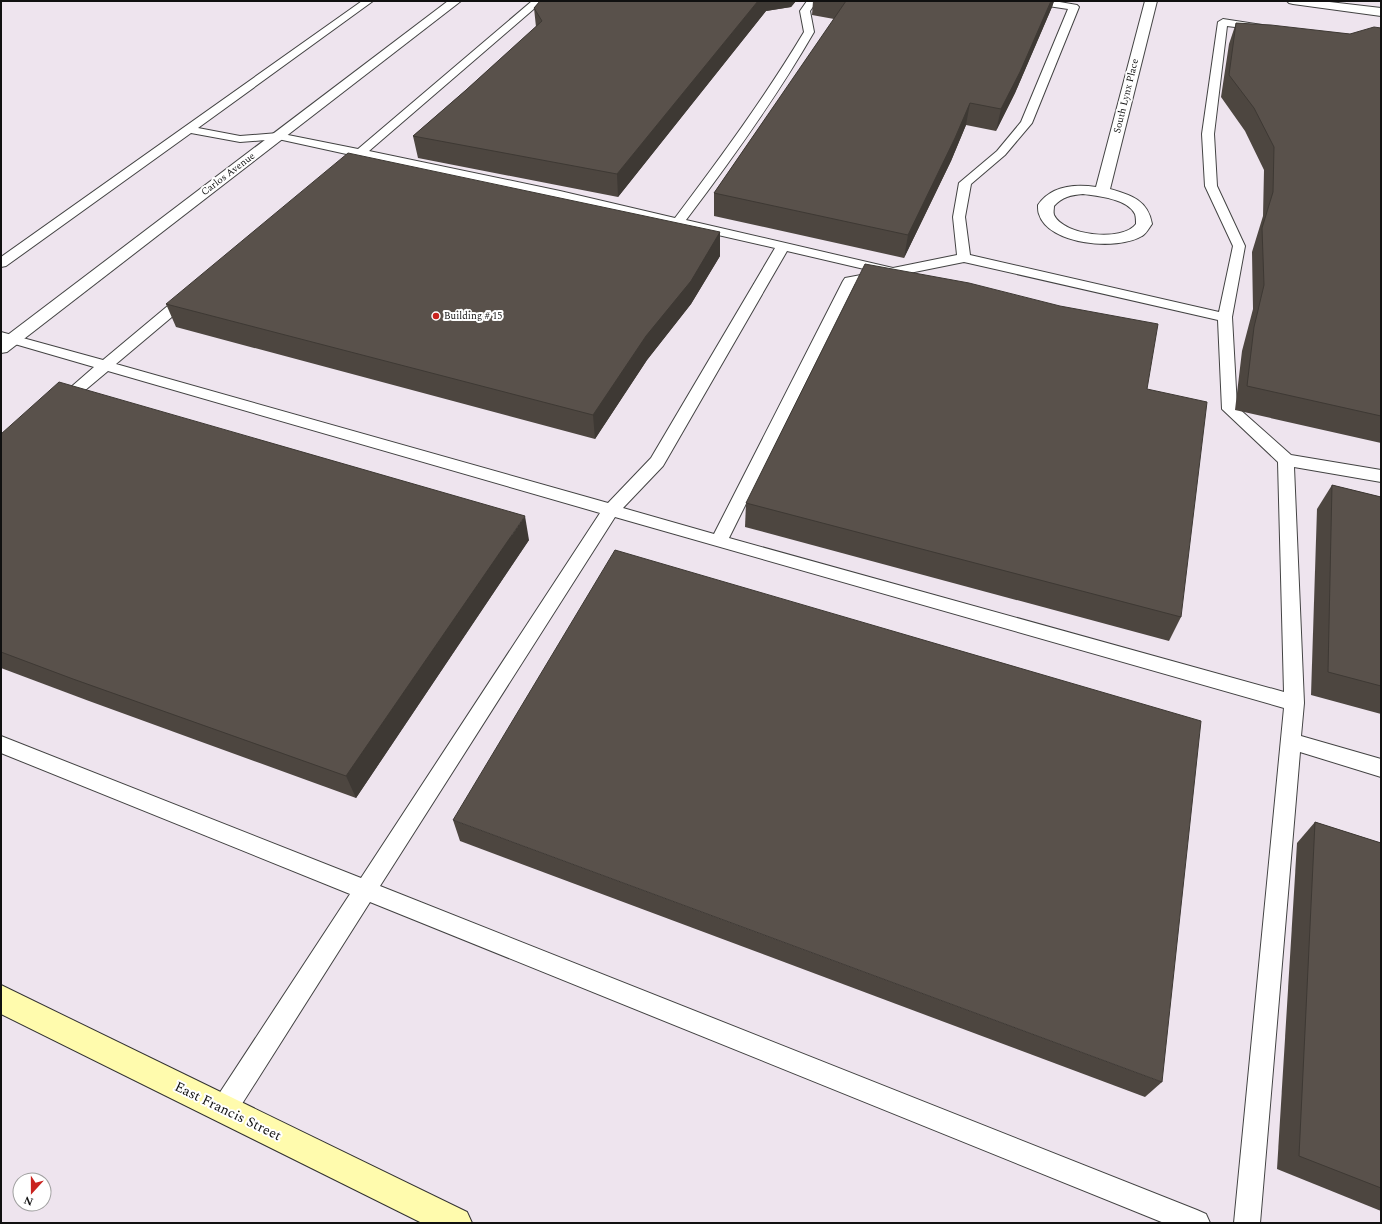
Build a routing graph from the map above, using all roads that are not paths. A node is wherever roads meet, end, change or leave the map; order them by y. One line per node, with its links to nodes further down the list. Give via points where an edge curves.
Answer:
1 (368, 1): 10 (lane)
2 (455, 1): 11 (street, Carlos Avenue)
3 (538, 1): 12 (lane)
4 (812, 1): 15 (lane, via 805,11 809,32 790,66 740,141)
5 (1035, 1): 17 (lane, via 1074,7 1026,123 1001,153 965,183 959,217)
6 (1151, 1): 14 (street, South Lynx Place)
7 (1293, 1): 8 (street)
8 (1381, 12)
9 (1270, 29): 21 (lane, via 1223,22 1208,134 1211,186 1239,246)
10 (188, 129): 11 (lane, via 240,140); 18 (lane)
11 (278, 136): 12 (lane); 22 (street, Carlos Avenue)
12 (360, 153): 13 (lane); 15 (lane, via 560,194)
13 (342, 168)
14 (1102, 192): 14 (street, via 1066,191 1053,197 1046,205 1046,214 1058,227 1086,238 1112,240 1137,233 1144,224 1143,214 1125,200)
15 (678, 222): 16 (lane)
16 (783, 246): 19 (lane); 28 (lane, via 657,462)
17 (964, 258): 19 (lane); 21 (lane)
18 (1, 263)
19 (894, 272): 29 (lane, via 850,281)
20 (196, 290): 24 (lane)
21 (1225, 317): 26 (lane, via 1230,409)
22 (7, 337): 23 (street, Carlos Avenue); 24 (lane)
23 (1, 348)
24 (106, 365): 25 (lane); 28 (lane)
25 (53, 410)
26 (1286, 460): 27 (lane); 30 (lane)
27 (1381, 476)
28 (611, 510): 29 (lane); 34 (lane)
29 (719, 541): 30 (lane)
30 (1294, 703): 31 (lane)
31 (1291, 741): 33 (lane); 39 (lane)
32 (1, 744): 34 (lane)
33 (1381, 768)
34 (366, 890): 36 (lane); 38 (lane)
35 (1, 999): 36 (street, East Francis Street)
36 (224, 1109): 37 (street, East Francis Street)
37 (456, 1223)
38 (1197, 1223)
39 (1247, 1223)

